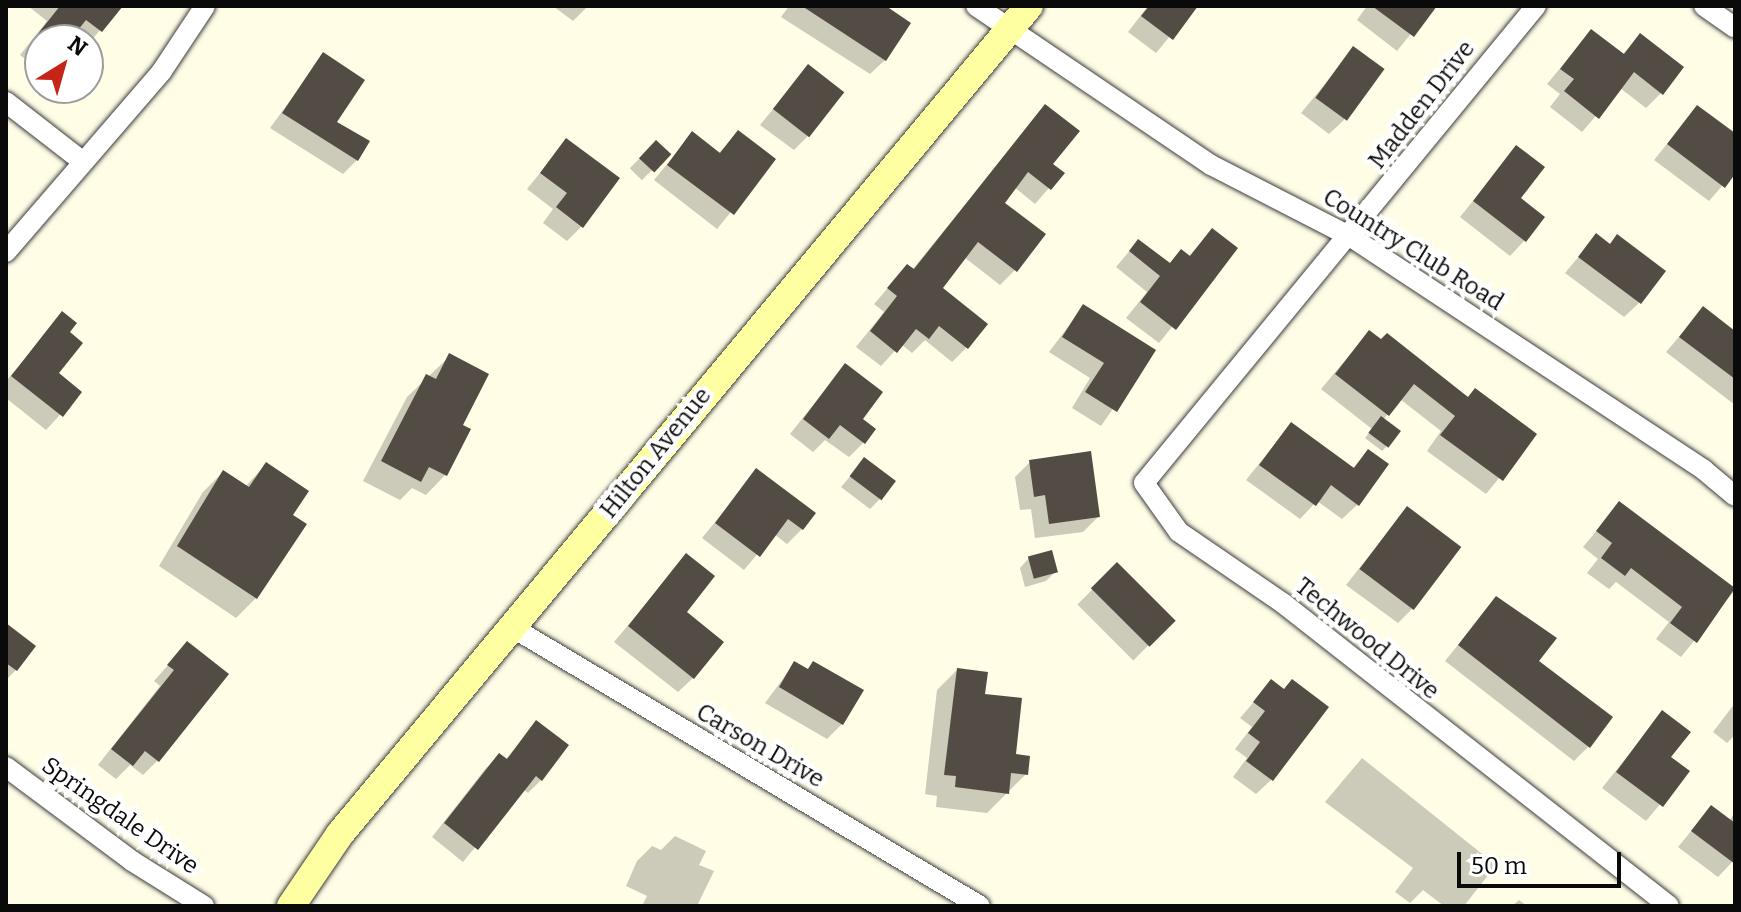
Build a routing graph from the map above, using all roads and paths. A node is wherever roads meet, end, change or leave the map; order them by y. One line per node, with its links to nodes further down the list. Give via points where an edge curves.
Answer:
1 (205, 6): 8 (street, via 162,71)
2 (976, 6): 5 (street, Country Club Road)
3 (1536, 6): 9 (street, Madden Drive)
4 (1704, 6): 6 (street)
5 (1020, 17): 9 (street, Country Club Road, via 1211,165); 13 (street, Hilton Avenue, via 755,329)
6 (1735, 28)
7 (6, 102): 8 (street)
8 (82, 161): 10 (street)
9 (1351, 237): 11 (street, Madden Drive); 12 (street, Country Club Road, via 1692,462)
10 (6, 252)
11 (1227, 385): 18 (street, Techwood Drive, via 1144,483 1179,532 1284,604)
12 (1735, 496)
13 (515, 629): 16 (street, Hilton Avenue, via 340,834); 17 (street, Carson Drive)
14 (6, 767): 15 (street, Springdale Drive, via 132,861)
15 (204, 906)
16 (291, 906)
17 (980, 906)
18 (1669, 906)

